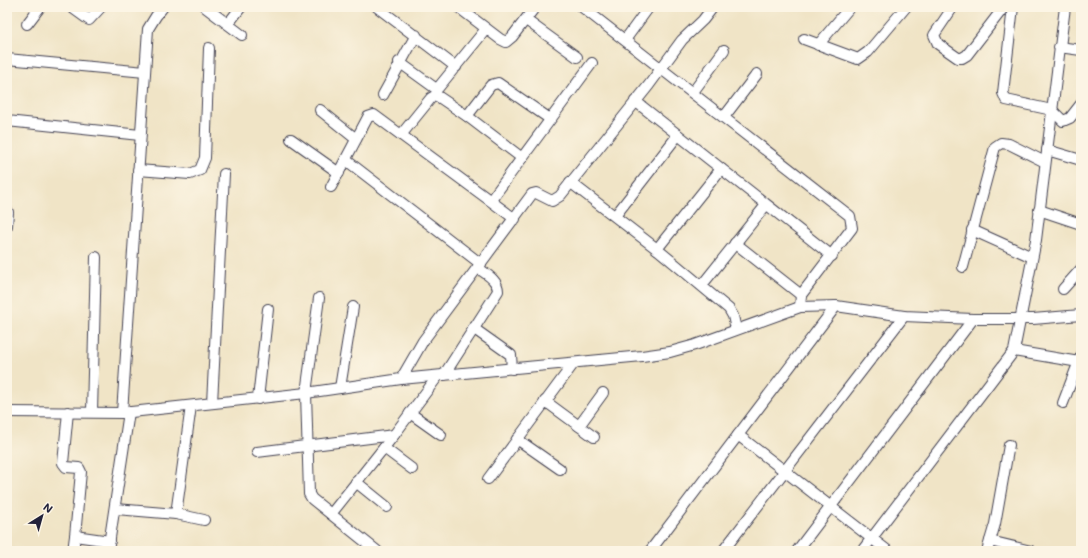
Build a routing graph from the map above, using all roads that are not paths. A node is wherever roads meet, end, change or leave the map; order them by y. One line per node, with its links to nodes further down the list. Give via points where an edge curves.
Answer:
1 (40, 7): 20 (street)
2 (71, 7): 3 (street, via 89,20)
3 (101, 7)
4 (164, 7): 38 (street, via 148,29)
5 (205, 7): 21 (street)
6 (241, 7): 21 (street)
7 (377, 7): 24 (street)
8 (458, 7): 22 (street)
9 (535, 7): 19 (street)
10 (649, 7): 26 (street)
11 (714, 7): 37 (street, via 682,40)
12 (850, 7): 27 (street)
13 (906, 7): 27 (street, via 861,58 853,58)
14 (953, 7): 15 (street, via 934,35 938,44 958,58 962,58)
15 (1004, 7)
16 (1013, 7): 45 (street, via 1004,96 1009,102)
17 (1065, 7): 29 (street)
18 (586, 8): 26 (street)
19 (526, 20): 22 (street, via 506,42); 32 (street)
20 (27, 24)
21 (228, 24): 23 (street)
22 (486, 29): 36 (street)
23 (242, 35)
24 (416, 36): 34 (street); 36 (street)
25 (804, 39): 27 (street)
26 (625, 40): 37 (street)
27 (818, 45)
28 (208, 48): 61 (street, via 205,158 200,170 190,174)
29 (1060, 48): 31 (street); 45 (street)
30 (724, 50): 40 (street)
31 (1081, 50)
32 (577, 57)
33 (7, 59): 38 (street)
34 (399, 62): 36 (street, via 436,88); 41 (street)
35 (592, 63): 48 (street)
36 (456, 67)
37 (661, 68): 40 (street); 42 (street)
38 (145, 72): 50 (street)
39 (757, 74): 47 (street)
40 (693, 92): 47 (street)
41 (382, 95)
42 (635, 101): 52 (street); 64 (street)
43 (1081, 104): 45 (street, via 1063,121)
44 (320, 110): 54 (street)
45 (1052, 110): 55 (street)
46 (467, 116): 48 (street, via 491,85 498,83); 51 (street, via 434,96); 56 (street)
47 (724, 117): 77 (street, via 850,216 852,228)
48 (550, 120): 56 (street)
49 (7, 121): 50 (street)
50 (140, 135): 61 (street)
51 (401, 135): 54 (street, via 380,117 371,115); 66 (street)
52 (678, 135): 60 (street); 70 (street)
53 (291, 139): 62 (street)
54 (356, 139): 57 (street)
55 (1047, 150): 58 (street); 59 (street)
56 (522, 158): 66 (street)
57 (346, 160): 62 (street); 80 (street)
58 (1081, 160)
59 (1045, 162): 68 (street); 74 (street, via 1009,144 998,144)
60 (721, 169): 67 (street); 76 (street)
61 (138, 170): 114 (street)
62 (339, 172): 65 (street)
63 (224, 174): 109 (street)
64 (570, 182): 70 (street); 71 (street, via 560,196 552,201 536,193 532,194)
65 (331, 187)
66 (491, 200): 71 (street)
67 (766, 204): 75 (street); 77 (street)
68 (1039, 210): 72 (street); 79 (street)
69 (8, 212): 73 (street)
70 (615, 216): 76 (street)
71 (515, 218): 80 (street)
72 (1081, 224)
73 (7, 226)
74 (972, 230): 79 (street); 81 (street)
75 (735, 243): 83 (street); 85 (street)
76 (657, 249): 83 (street)
77 (832, 256): 85 (street)
78 (96, 257): 113 (street)
79 (1032, 257): 94 (street)
80 (479, 266): 95 (street, via 498,288); 102 (street, via 423,341)
81 (963, 267)
82 (1081, 269): 84 (street)
83 (702, 285): 96 (street, via 729,309)
84 (1063, 289)
85 (801, 295): 88 (street)
86 (319, 298): 104 (street)
87 (836, 306): 88 (street); 92 (street); 119 (street)
88 (800, 307): 96 (street)
89 (353, 308): 103 (street)
90 (268, 309): 106 (street)
91 (1081, 315): 94 (street)
92 (904, 316): 93 (street); 128 (street)
93 (973, 319): 94 (street); 132 (street)
94 (1020, 319): 97 (street)
95 (474, 328): 100 (street, via 511,355); 101 (street)
96 (736, 329): 99 (street, via 670,352)
97 (1014, 351): 98 (street); 138 (street)
98 (1080, 359): 108 (street)
99 (574, 363): 100 (street); 107 (street)
100 (512, 369): 101 (street)
101 (441, 376): 102 (street); 115 (street)
102 (401, 379): 103 (street)
103 (340, 388): 104 (street)
104 (306, 393): 106 (street); 123 (street)
105 (603, 393): 116 (street)
106 (258, 399): 109 (street)
107 (545, 401): 116 (street); 121 (street)
108 (1063, 403)
109 (212, 404): 110 (street)
110 (191, 406): 114 (street); 134 (street)
111 (7, 412): 112 (street)
112 (68, 412): 113 (street); 137 (street, via 63,464 66,467 79,468 81,472)
113 (92, 412): 114 (street)
114 (125, 412): 133 (street)
115 (410, 413): 117 (street); 118 (street)
116 (579, 426): 120 (street)
117 (394, 435): 123 (street); 124 (street)
118 (441, 435)
119 (738, 435): 128 (street); 143 (street)
120 (594, 437)
121 (517, 439): 126 (street); 129 (street)
122 (1009, 445): 139 (street)
123 (306, 446): 125 (street); 135 (street, via 309,494)
124 (384, 448): 127 (street); 130 (street)
125 (257, 452)
126 (560, 469)
127 (412, 470)
128 (785, 470): 132 (street); 144 (street)
129 (488, 479)
130 (356, 482): 131 (street); 135 (street)
131 (387, 506)
132 (831, 507): 138 (street); 145 (street)
133 (116, 509): 134 (street); 140 (street)
134 (176, 514): 136 (street)
135 (331, 514): 142 (street)
136 (204, 520)
137 (75, 536): 140 (street); 141 (street)
138 (872, 538): 146 (street); 147 (street)
139 (990, 541): 148 (street); 149 (street)
140 (109, 546)
141 (73, 551)
142 (376, 551)
143 (650, 551)
144 (723, 551)
145 (797, 551)
146 (862, 551)
147 (888, 551)
148 (987, 551)
149 (1031, 551)

